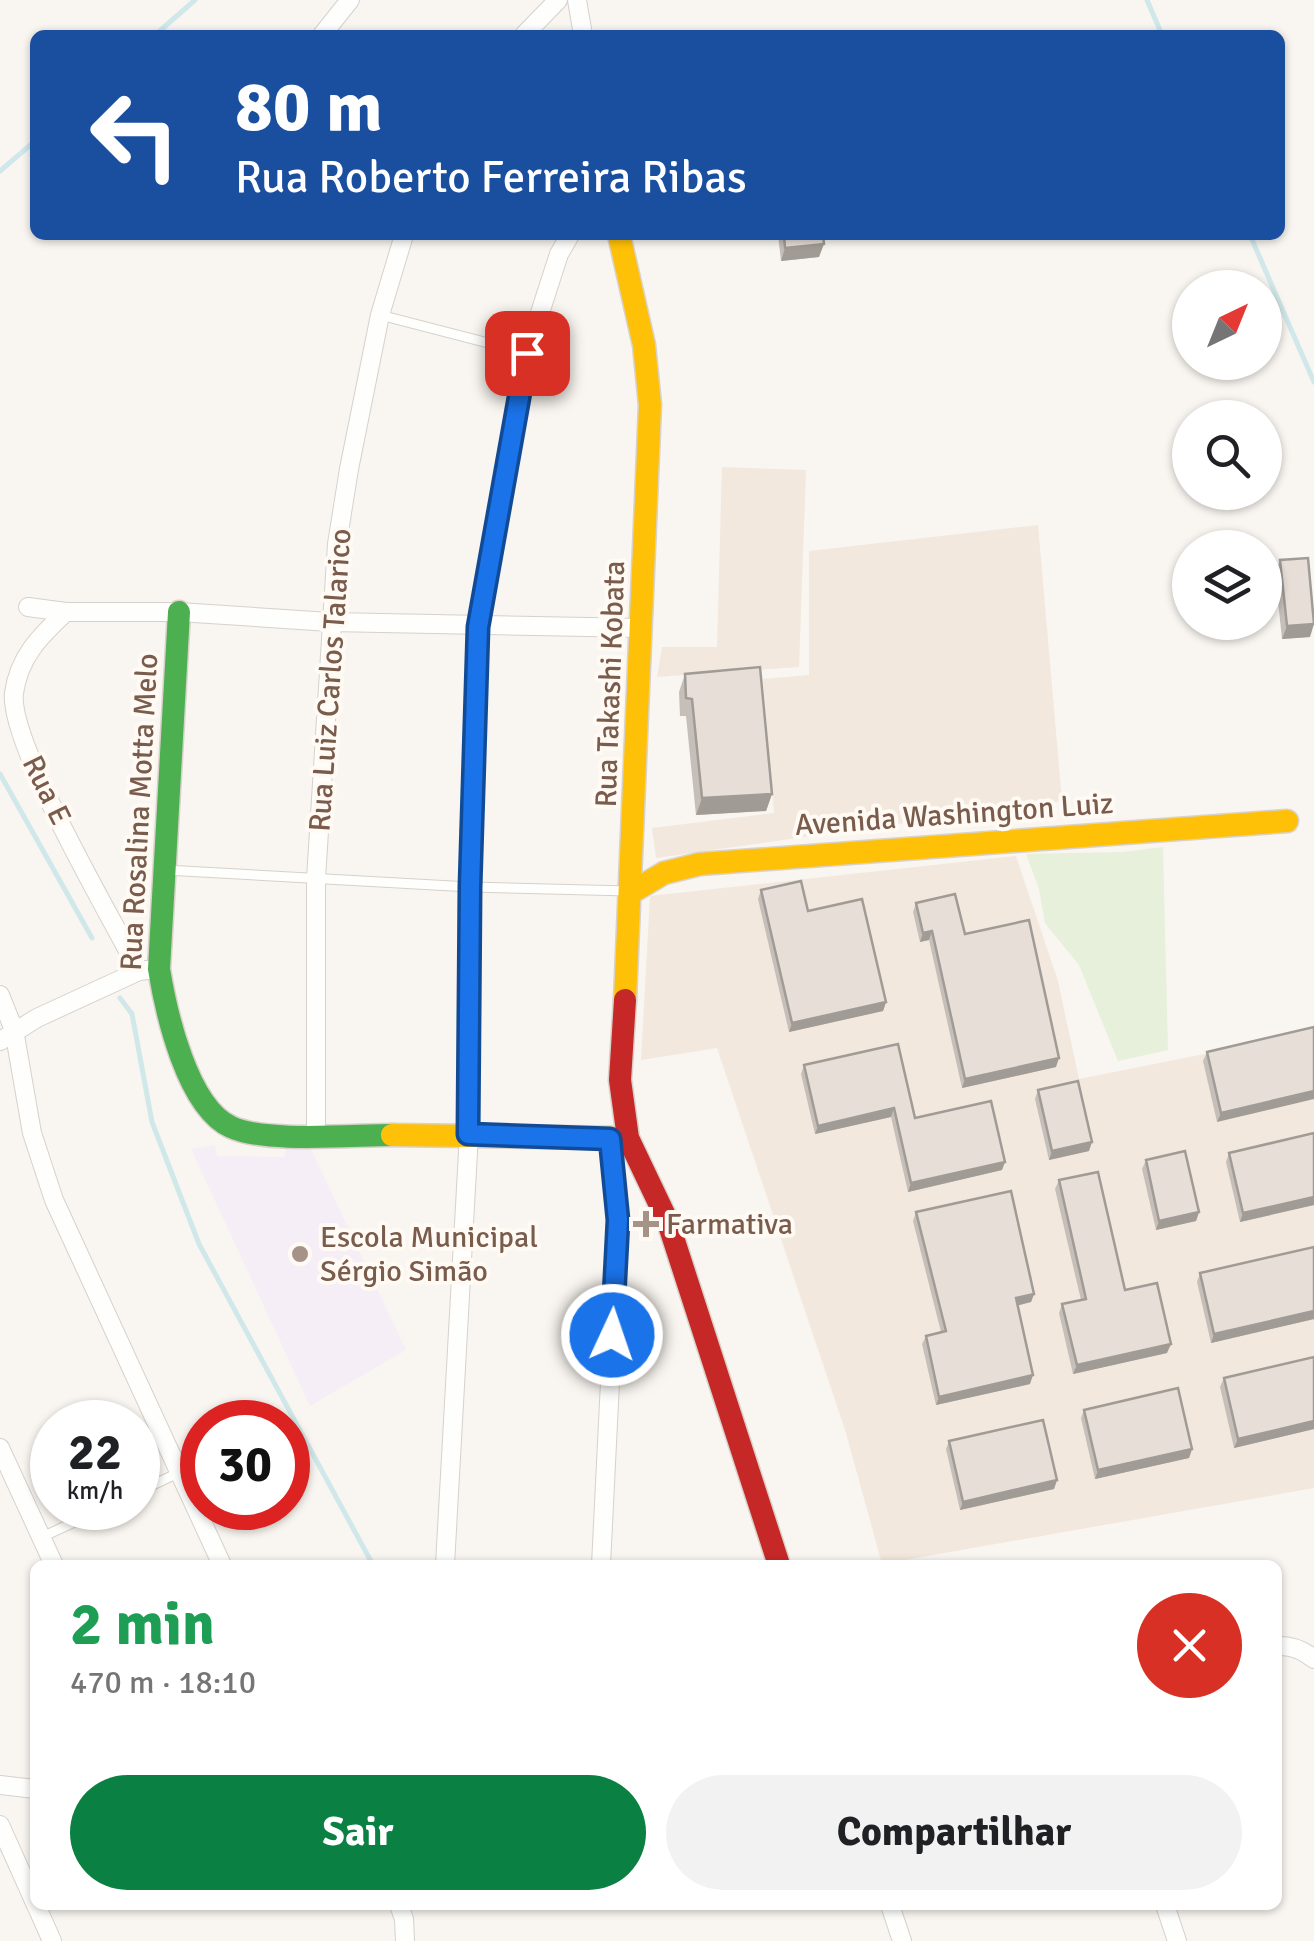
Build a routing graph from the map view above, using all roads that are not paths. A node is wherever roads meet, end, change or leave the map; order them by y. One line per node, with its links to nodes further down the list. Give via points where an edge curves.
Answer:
1 (350, 0): 4 (street)
2 (558, 0): 5 (street)
3 (577, 0): 6 (street)
4 (326, 30)
5 (529, 30)
6 (582, 30)
7 (402, 240): 10 (street, Rua Luiz Carlos Talarico)
8 (567, 240): 11 (street)
9 (619, 240): 17 (street, Rua Takashi Kobata, via 644,345 650,406)
10 (380, 315): 11 (lane); 15 (street, Rua Luiz Carlos Talarico, via 348,468)
11 (527, 353): 16 (street)
12 (28, 606): 13 (street)
13 (66, 612): 14 (street); 23 (street, Rua E, via 36,640 20,668 17,727)
14 (179, 612): 15 (street); 19 (street, Rua Rosalina Motta Melo)
15 (330, 622): 16 (street); 20 (street, Rua Luiz Carlos Talarico)
16 (478, 627): 17 (street); 21 (street)
17 (642, 628): 22 (street, Rua Takashi Kobata)
18 (1287, 821): 22 (street, Avenida Washington Luiz, via 700,864 651,876)
19 (163, 870): 20 (lane); 23 (street, Rua Rosalina Motta Melo)
20 (316, 879): 21 (lane); 26 (street, Rua Luiz Carlos Talarico)
21 (470, 887): 22 (lane); 27 (street)
22 (632, 892): 28 (street, Rua Takashi Kobata)
23 (149, 970): 25 (street); 26 (street, Rua Rosalina Motta Melo, via 203,1100 220,1120 263,1134)
24 (0, 995): 25 (street)
25 (7, 1036): 30 (street, via 54,1200)
26 (316, 1132): 27 (street)
27 (468, 1134): 28 (street); 36 (street)
28 (619, 1138): 37 (street); 38 (street, via 668,1222)
29 (0, 1448): 33 (street)
30 (178, 1473): 31 (lane); 35 (street)
31 (160, 1482)
32 (57, 1530): 33 (lane)
33 (42, 1537): 34 (street)
34 (52, 1560)
35 (220, 1560)
36 (445, 1560)
37 (600, 1560)
38 (777, 1560)
39 (1282, 1646): 40 (street)
40 (1314, 1660)
41 (0, 1785): 42 (street)
42 (30, 1788)
43 (0, 1825): 44 (street)
44 (30, 1891)
45 (39, 1910): 49 (street)
46 (401, 1910): 50 (street)
47 (892, 1910): 51 (street)
48 (1166, 1910): 52 (street)
49 (52, 1941)
50 (405, 1941)
51 (902, 1941)
52 (1177, 1941)

